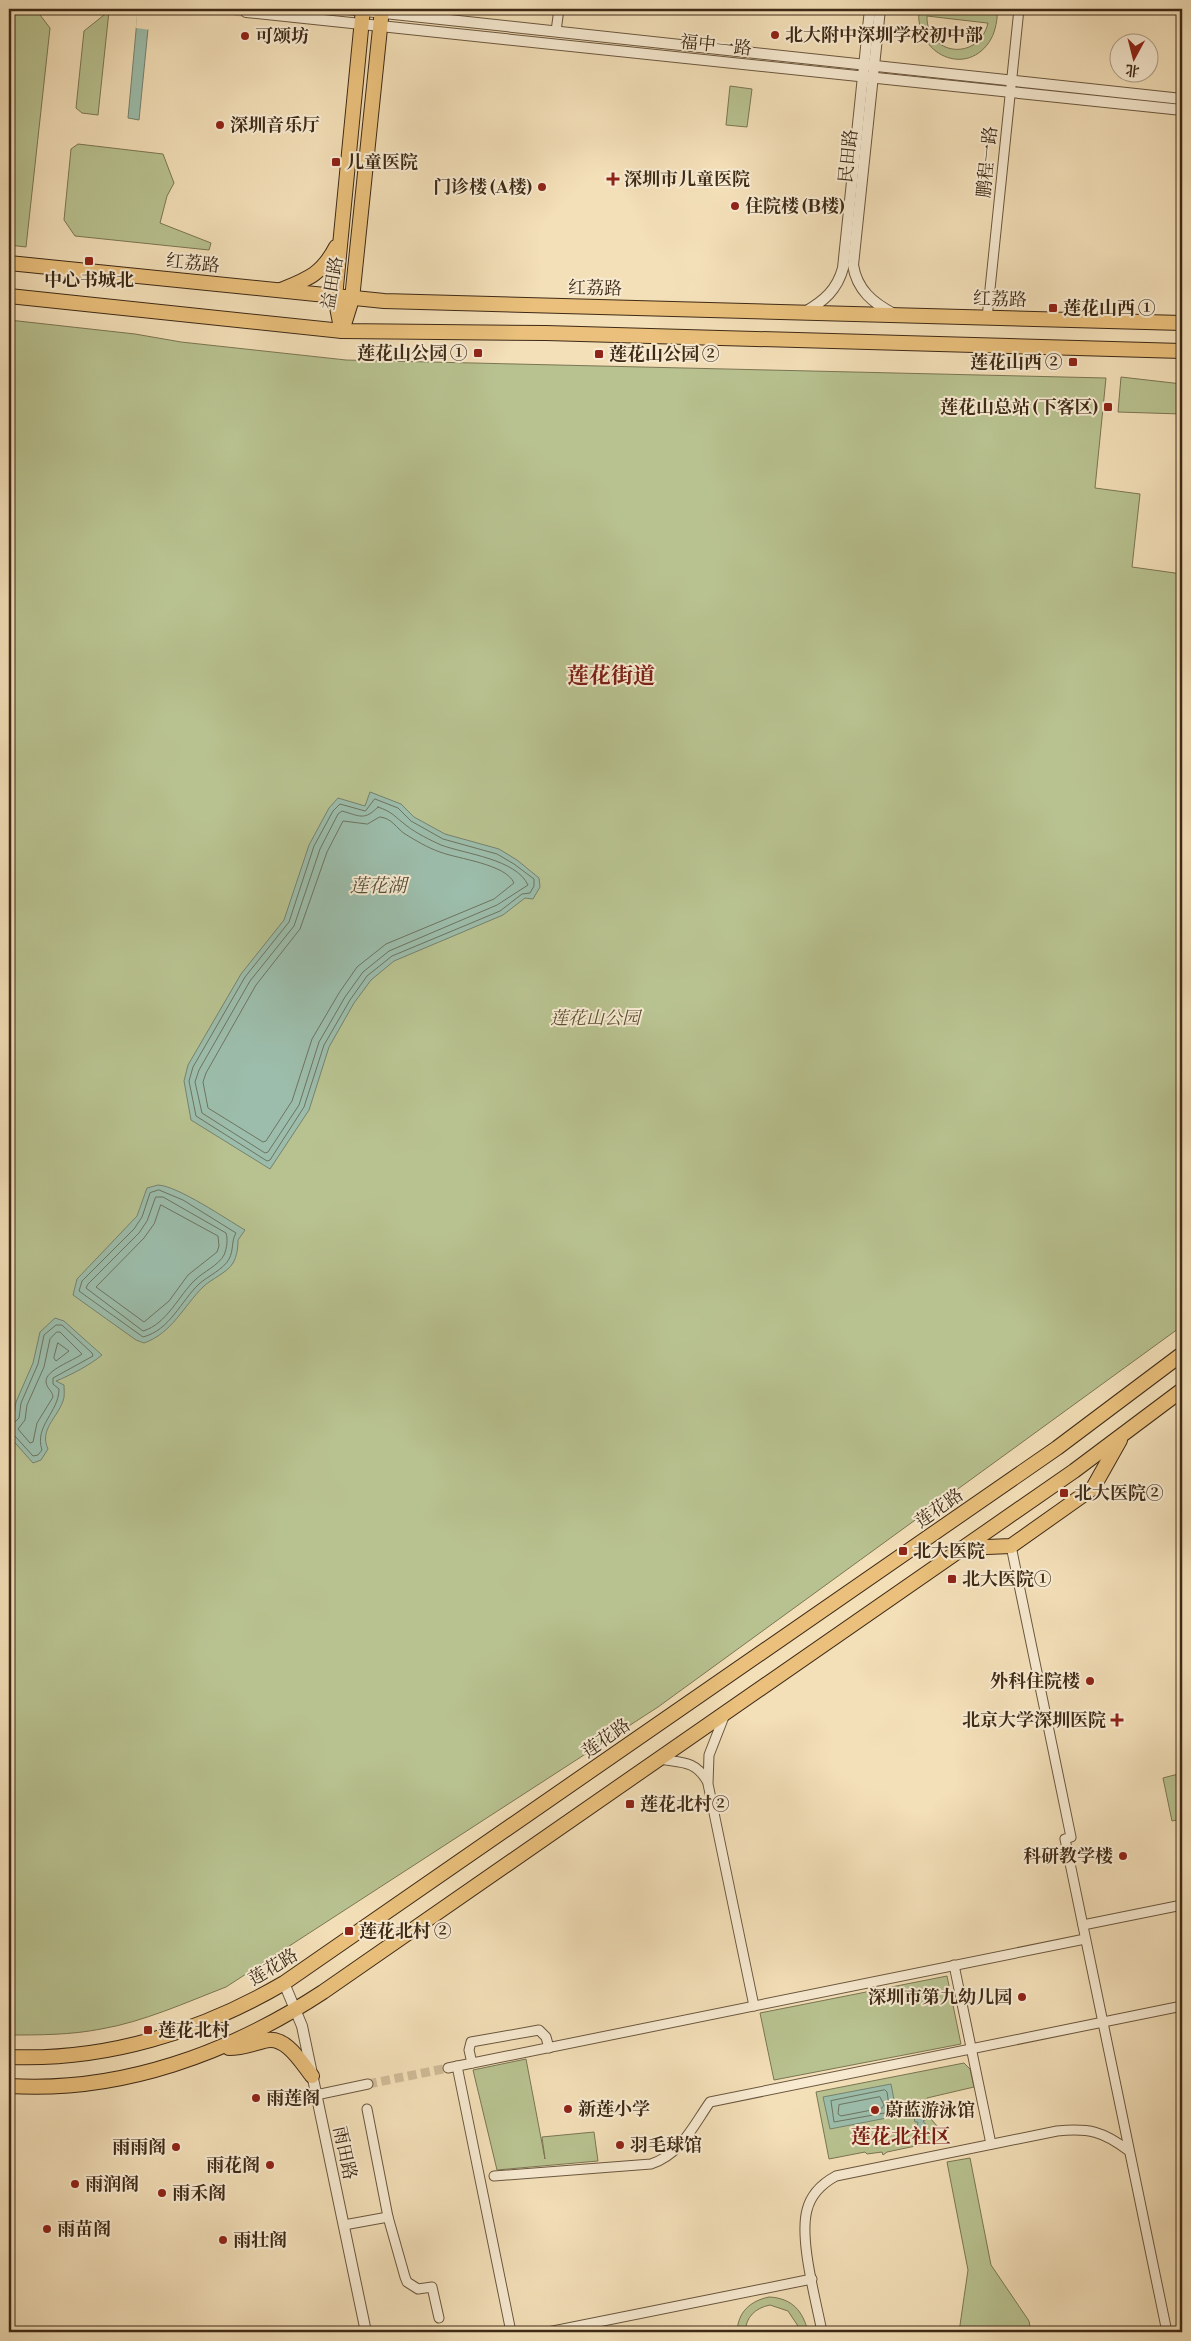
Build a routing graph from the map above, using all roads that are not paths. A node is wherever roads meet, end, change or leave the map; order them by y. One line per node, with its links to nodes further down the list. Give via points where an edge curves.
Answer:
1 (347, 9): 7 (street, 福中一路)
2 (559, 9): 9 (street)
3 (870, 9): 10 (street, 民田路)
4 (880, 9): 10 (street, 民田路)
5 (1019, 9): 12 (street, 鹏程一路)
6 (246, 12): 7 (street, 福中一路)
7 (362, 14): 8 (street, 福中一路); 16 (main road, 益田路)
8 (382, 16): 9 (street, 福中一路); 11 (street, 福中一路); 21 (main road, 益田路)
9 (556, 31): 10 (street, 福中一路)
10 (869, 65): 11 (street, 民田路); 12 (street, 福中一路)
11 (868, 77): 13 (street, 福中一路); 22 (street, 民田路, via 843,268 830,294); 23 (street, 民田路, via 853,265 857,281 869,298)
12 (1012, 80): 13 (street, 鹏程一路); 14 (street, 福中一路)
13 (1011, 92): 15 (street, 福中一路); 24 (street, 鹏程一路)
14 (1182, 99)
15 (1182, 110)
16 (339, 242): 18 (main road, via 317,274); 20 (main road, 益田路)
17 (9, 263): 18 (main road, 红荔路)
18 (277, 291): 20 (main road, 红荔路)
19 (9, 296): 26 (main road)
20 (335, 297): 21 (main road, 红荔路); 26 (main road, 益田路)
21 (352, 299): 22 (main road, 红荔路); 26 (main road, 益田路)
22 (805, 312): 23 (main road, 红荔路)
23 (898, 315): 24 (main road, 红荔路)
24 (987, 318): 25 (main road, 红荔路)
25 (1182, 323)
26 (342, 330): 27 (main road)
27 (1182, 351)
28 (1182, 1354): 40 (main road, 莲花路, via 1057,1448)
29 (1182, 1390): 30 (main road)
30 (1122, 1434): 31 (main road, via 1093,1488); 32 (main road)
31 (1011, 1546): 32 (main road); 37 (street, via 1072,1837 1065,1839)
32 (962, 1548): 33 (main road)
33 (725, 1713): 34 (main road); 35 (street, via 709,1756)
34 (659, 1759): 35 (street, via 696,1766); 43 (main road)
35 (708, 1784): 41 (street)
36 (1182, 1905): 37 (street)
37 (1083, 1925): 38 (street)
38 (1085, 1939): 39 (street); 44 (street)
39 (954, 1965): 41 (street); 47 (street)
40 (284, 1984): 43 (street, 雨田路); 48 (main road, 莲花路, via 215,2018 142,2043 67,2055)
41 (754, 2006): 45 (street)
42 (1182, 2006): 44 (street)
43 (295, 2009): 46 (main road); 50 (street, 雨田路, via 302,2026)
44 (1103, 2022): 47 (street); 56 (street)
45 (549, 2048): 49 (street); 49 (street, via 540,2030 472,2042 469,2050)
46 (216, 2049): 50 (main road, via 253,2045 266,2040 279,2041 290,2049); 52 (main road, via 124,2078 46,2086)
47 (971, 2049): 55 (street); 57 (street, via 710,2102 678,2148 661,2161 651,2164)
48 (9, 2057)
49 (472, 2063): 63 (street, via 452,2067)
50 (312, 2076): 53 (street, 雨田路)
51 (368, 2084): 53 (street)
52 (9, 2086)
53 (316, 2095): 59 (street, 雨田路)
54 (368, 2109): 58 (street)
55 (991, 2144): 56 (street, via 1078,2129 1095,2130); 60 (street, via 836,2176 824,2182 807,2208 805,2223)
56 (1129, 2151): 66 (street)
57 (494, 2176)
58 (388, 2217): 59 (street); 61 (street, via 407,2282 418,2289 432,2287)
59 (344, 2225): 62 (street, 雨田路)
60 (812, 2279): 64 (street); 65 (street)
61 (440, 2318)
62 (366, 2332)
63 (511, 2332)
64 (548, 2332)
65 (822, 2332)
66 (1166, 2332)

